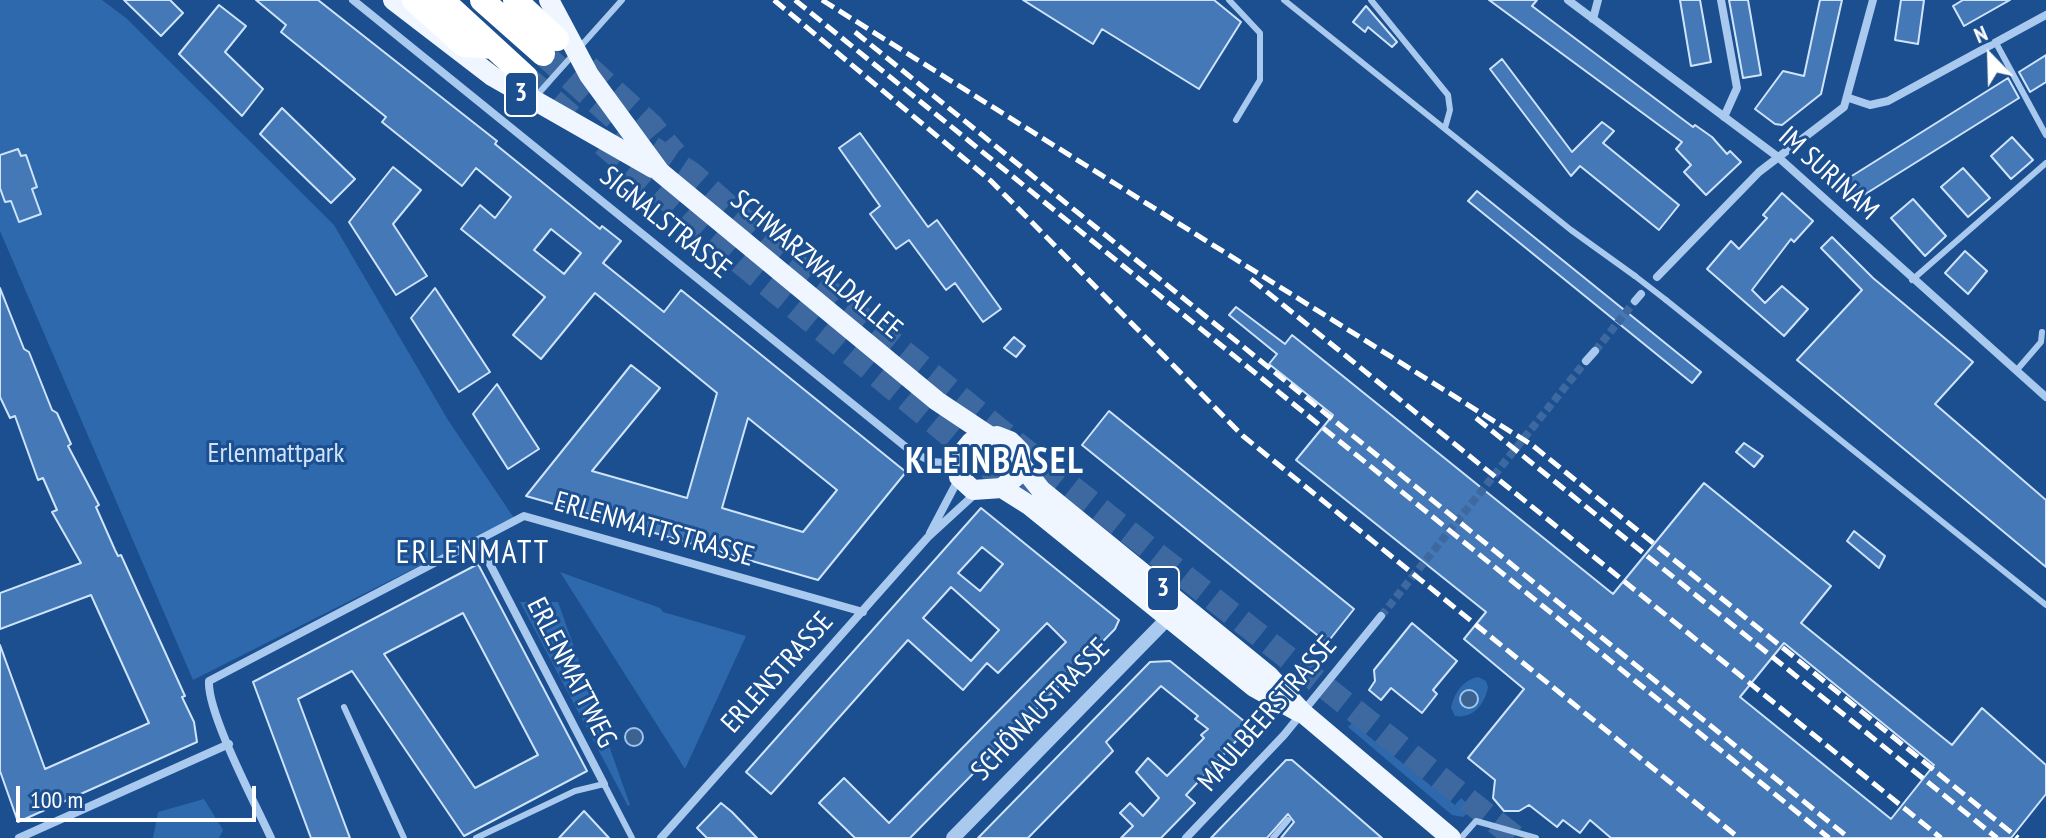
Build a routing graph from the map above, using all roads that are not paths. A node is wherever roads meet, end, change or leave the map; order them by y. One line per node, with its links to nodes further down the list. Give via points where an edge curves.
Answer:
1 (353, 0): 43 (street, SIGNALSTRASSE, via 904,445 933,462)
2 (393, 0): 25 (main road, SCHWARZWALDALLEE / 3, via 471,62)
3 (414, 0): 21 (highway, via 464,45)
4 (442, 0): 21 (highway)
5 (482, 0): 20 (highway)
6 (515, 0): 20 (highway)
7 (533, 0): 20 (highway)
8 (549, 0): 20 (main road, SCHWARZWALDALLEE / 3)
9 (622, 0): 20 (lane)
10 (1229, 0): 28 (lane, via 1260,33 1260,80)
11 (1284, 0): 29 (lane)
12 (1371, 0): 29 (lane, via 1446,93 1451,106)
13 (1568, 0): 18 (street, IM SURINAM)
14 (1598, 0): 18 (street)
15 (1721, 0): 27 (street, via 1737,88)
16 (1873, 0): 24 (street)
17 (2046, 15): 19 (street)
18 (1593, 19): 27 (street, IM SURINAM)
19 (1996, 43): 23 (lane); 24 (street, via 1888,101 1870,105)
20 (557, 45): 25 (lane); 33 (main road, SCHWARZWALDALLEE / 3)
21 (493, 47): 22 (highway)
22 (526, 77)
23 (2026, 96): 26 (lane); 30 (lane)
24 (1849, 98): 31 (street, via 1836,115)
25 (532, 101): 33 (main road, SCHWARZWALDALLEE / 3)
26 (2037, 106)
27 (1724, 117): 31 (street, IM SURINAM)
28 (1236, 120)
29 (1445, 128): 49 (lane, bridge)
30 (2046, 135)
31 (1778, 157): 34 (street); 35 (street, IM SURINAM)
32 (2046, 163): 35 (lane)
33 (660, 172): 41 (main road, SCHWARZWALDALLEE / 3)
34 (1657, 277)
35 (1912, 280): 39 (street, IM SURINAM)
36 (2042, 332): 39 (lane, via 2041,342)
37 (1595, 351): 38 (street)
38 (1586, 361)
39 (2016, 371): 40 (street, IM SURINAM)
40 (2046, 397)
41 (937, 401): 42 (main road, SCHWARZWALDALLEE / 3); 43 (main road, SCHWARZWALDALLEE / 3)
42 (991, 437): 43 (main road); 44 (main road, 3, via 1016,445)
43 (960, 462): 46 (main road, 3); 47 (street, ERLENSTRASSE)
44 (1022, 466): 45 (main road, via 1015,480); 54 (main road, 3, via 1041,490 1269,676)
45 (1002, 488): 46 (main road); 52 (main road, 3)
46 (978, 491): 47 (street, ERLENSTRASSE)
47 (928, 537): 50 (street, ERLENSTRASSE)
48 (478, 541): 50 (street, ERLENMATTSTRASSE, via 524,516); 55 (street, ERLENMATTSTRASSE, via 209,681); 56 (street, ERLENMATTWEG)
49 (2046, 605)
50 (863, 612): 63 (street, ERLENSTRASSE)
51 (1381, 616): 54 (street, MAULBEERSTRASSE)
52 (1168, 618): 54 (main road, 3, via 1254,687); 64 (street, SCHÖNAUSTRASSE)
53 (344, 707): 60 (lane)
54 (1303, 713): 65 (street, MAULBEERSTRASSE); 67 (main road, 3)
55 (229, 744): 58 (street); 59 (street, ERLENMATTSTRASSE)
56 (604, 784): 61 (lane, ERLENMATTWEG, via 575,791); 62 (lane, ERLENMATTWEG)
57 (1288, 820): 66 (lane)
58 (19, 838)
59 (271, 838)
60 (404, 838)
61 (476, 838)
62 (632, 838)
63 (661, 838)
64 (953, 838)
65 (1186, 838)
66 (1273, 838)
67 (1451, 838)
68 (1461, 838): 69 (lane, via 1476,821)
69 (1536, 838)

